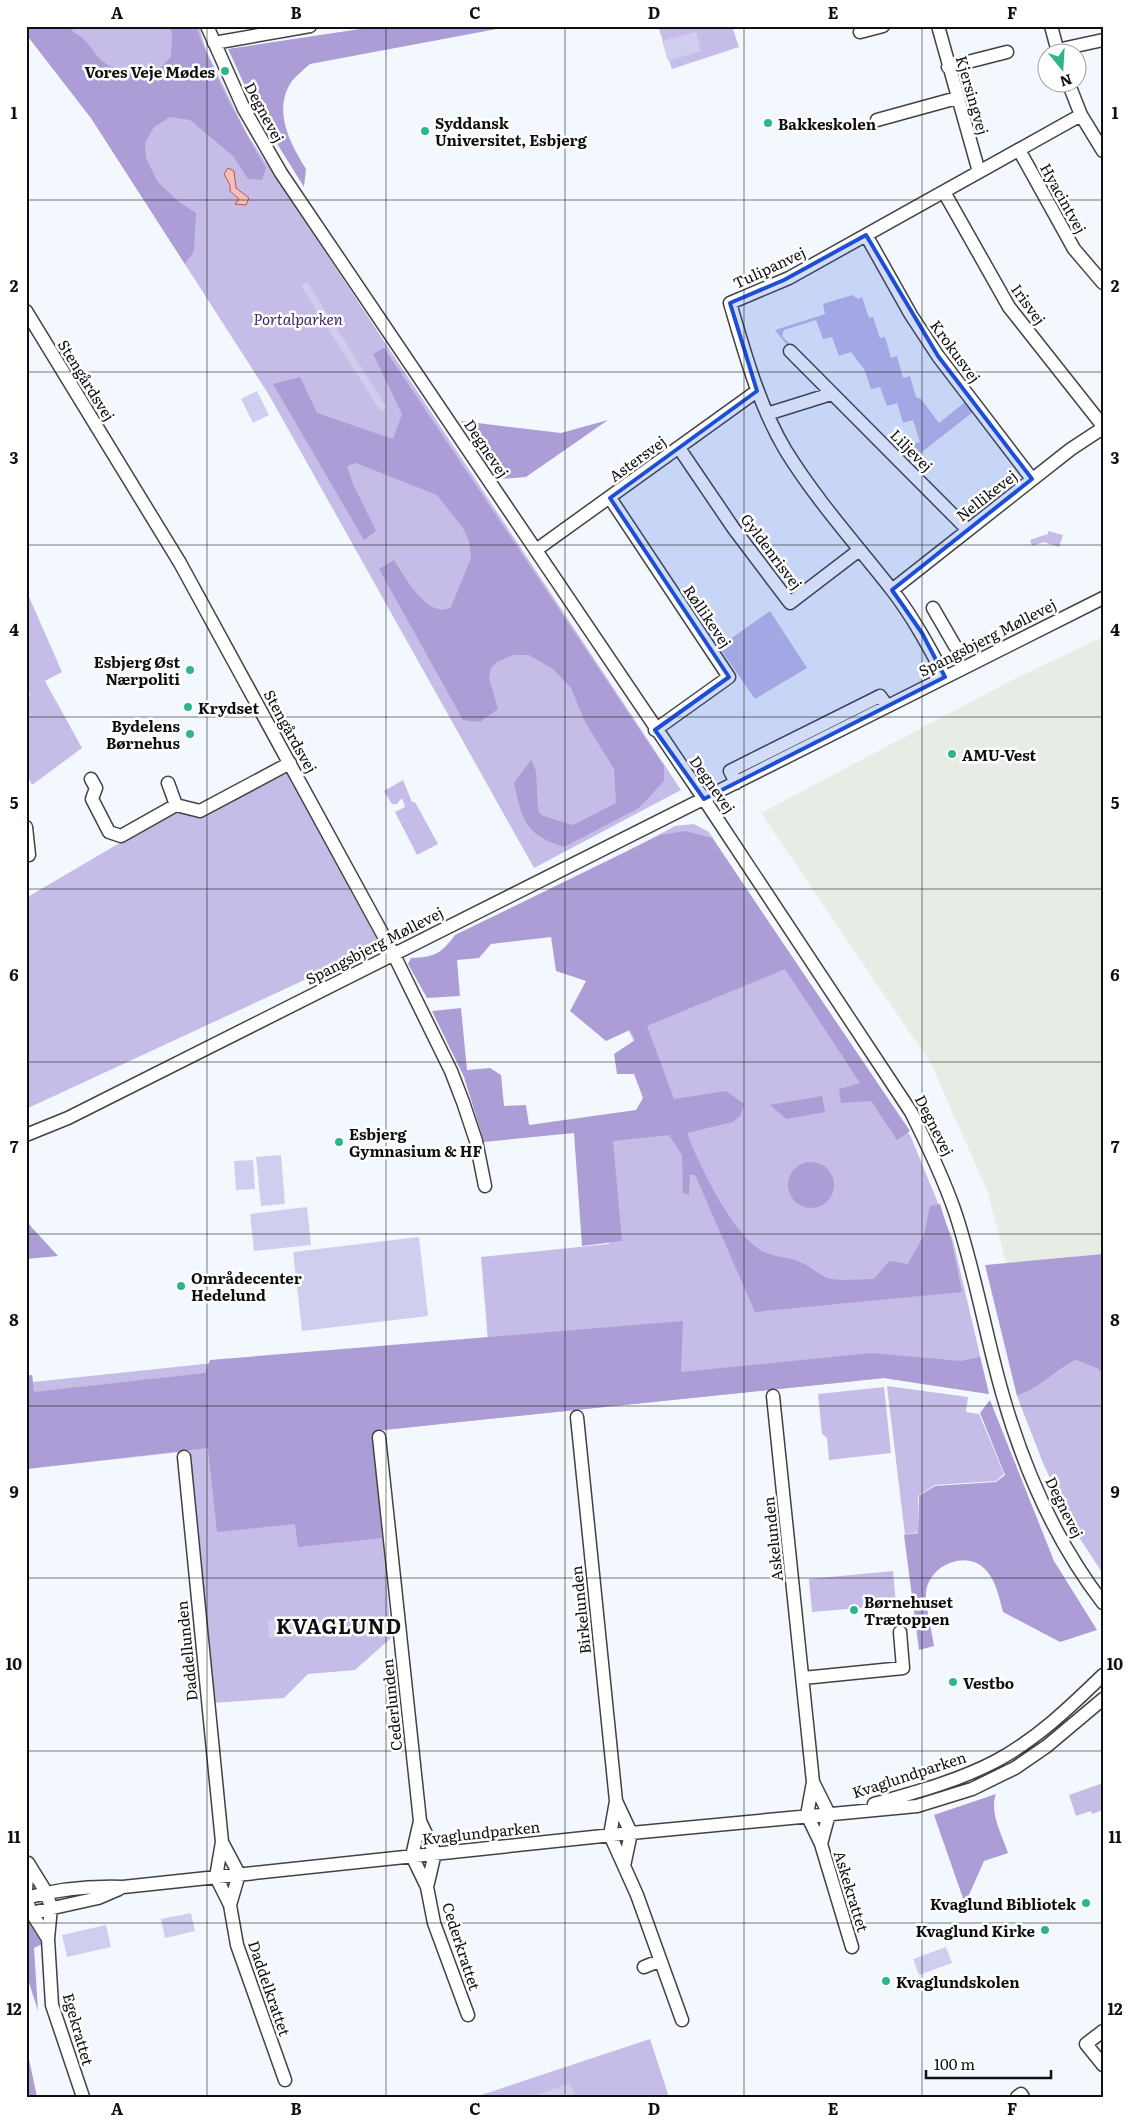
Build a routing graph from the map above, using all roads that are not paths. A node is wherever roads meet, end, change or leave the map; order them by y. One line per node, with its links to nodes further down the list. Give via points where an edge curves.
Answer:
1 (207, 26): 9 (street, Degnevej)
2 (310, 26): 9 (street)
3 (883, 26): 6 (street)
4 (938, 26): 12 (street, Kjersingvej)
5 (1051, 26): 8 (street)
6 (860, 32)
7 (1103, 40): 10 (street)
8 (1055, 42)
9 (214, 43): 33 (street, Degnevej, via 244,109 281,173)
10 (1086, 44)
11 (1007, 52): 12 (street)
12 (948, 67): 14 (street, Kjersingvej)
13 (1072, 92): 15 (street)
14 (957, 98): 16 (street); 19 (street, Kjersingvej)
15 (1081, 115): 17 (street, Tulipanvej); 18 (street)
16 (878, 120)
17 (1019, 150): 19 (street, Tulipanvej); 22 (street, Hyacintvej, via 1074,249)
18 (1103, 151)
19 (979, 172): 20 (street, Tulipanvej)
20 (944, 192): 21 (street, Tulipanvej); 28 (street, Irisvej, via 1009,306)
21 (866, 235): 25 (street, Tulipanvej, via 784,280 730,303); 30 (street, Krokusvej, via 938,356)
22 (1103, 283)
23 (26, 312): 43 (street, Stengårdsvej, via 180,563)
24 (790, 351): 26 (street, Liljevej)
25 (757, 391): 27 (street, Tulipanvej); 29 (street, Astersvej)
26 (831, 394): 27 (street); 32 (street, Liljevej)
27 (767, 414): 34 (street, Tulipanvej, via 785,450 818,500)
28 (1103, 427): 30 (street, Nellikevej)
29 (679, 448): 31 (street, Astersvej); 34 (street, Gyldenrisvej, via 790,603)
30 (1032, 479): 32 (street, Nellikevej)
31 (610, 498): 33 (street, Astersvej); 42 (street, Røllikevej, via 729,677)
32 (968, 530): 35 (street, Nellikevej)
33 (536, 550): 42 (street, Degnevej)
34 (858, 551): 35 (street, Tulipanvej)
35 (892, 590): 39 (street, Tulipanvej)
36 (1103, 598): 41 (street, Spangsbjerg Møllevej)
37 (933, 608): 38 (street)
38 (940, 622): 39 (street); 40 (street)
39 (922, 633): 41 (street, Tulipanvej)
40 (955, 646)
41 (945, 677): 46 (street, Spangsbjerg Møllevej, via 886,706 880,696 730,771 736,783)
42 (655, 730): 46 (street, Degnevej)
43 (290, 763): 47 (street, via 200,811); 50 (street, Stengårdsvej)
44 (91, 779): 47 (street, via 96,788 92,799 96,807 109,832 120,836)
45 (168, 783): 47 (street)
46 (704, 799): 50 (street, Spangsbjerg Møllevej); 57 (street, Degnevej, via 888,1074 934,1157 954,1210 1003,1397 1020,1448 1046,1510)
47 (176, 805)
48 (26, 827): 49 (street, via 29,855)
49 (26, 855)
50 (393, 953): 51 (street, Spangsbjerg Møllevej, via 68,1118); 52 (street, Stengårdsvej, via 454,1078 476,1141)
51 (26, 1135)
52 (485, 1186)
53 (773, 1396): 60 (street, Askelunden)
54 (577, 1416): 63 (street, Birkelunden)
55 (380, 1437): 67 (street, Cederlunden)
56 (184, 1458): 70 (street, Daddellunden)
57 (1103, 1603)
58 (900, 1632): 60 (street, via 903,1668)
59 (1103, 1675): 64 (street, Kvaglundparken, via 1048,1726 997,1760 962,1777)
60 (803, 1678): 62 (street, Askelunden)
61 (1103, 1699): 64 (street, Kvaglundparken, via 1075,1725 1028,1760 972,1789 917,1806)
62 (813, 1782): 65 (street, Askelunden); 66 (street, Askelunden)
63 (616, 1801): 68 (street, Birkelunden); 69 (street, Birkelunden)
64 (843, 1812): 65 (street, Kvaglundparken)
65 (829, 1814): 66 (street, Kvaglundparken); 71 (street, Askekrattet)
66 (807, 1815): 68 (street, Kvaglundparken); 71 (street, Askekrattet)
67 (420, 1821): 72 (street, Cederlunden); 73 (street, Cederlunden)
68 (631, 1833): 69 (street, Kvaglundparken); 75 (street)
69 (610, 1835): 72 (street, Kvaglundparken); 75 (street)
70 (222, 1842): 76 (street, Daddellunden); 77 (street, Daddellunden)
71 (821, 1844): 87 (street, Askekrattet)
72 (435, 1854): 73 (street, Kvaglundparken); 79 (street, Cederkrattet)
73 (412, 1856): 76 (street, Kvaglundparken); 79 (street, Cederkrattet)
74 (27, 1857): 80 (street); 81 (street)
75 (624, 1866): 88 (street)
76 (239, 1874): 77 (street, Kvaglundparken); 83 (street, Daddelkrattet)
77 (216, 1877): 78 (street, Kvaglundparken); 83 (street, Daddelkrattet)
78 (123, 1887): 81 (street, Kvaglundparken); 84 (street, Kvaglundparken, via 98,1898)
79 (427, 1887): 90 (street, Cederkrattet, via 434,1923)
80 (26, 1890)
81 (46, 1892): 82 (street, Kvaglundparken); 84 (street)
82 (26, 1898): 85 (street, Egekrattet)
83 (230, 1905): 94 (street, Daddelkrattet, via 237,1945)
84 (51, 1907): 85 (street, Kvaglundparken); 86 (street, Egekrattet)
85 (29, 1913): 86 (street, Egekrattet)
86 (48, 1938): 95 (street, Egekrattet, via 52,2005)
87 (852, 1947)
88 (660, 1961): 89 (street); 91 (street)
89 (644, 1967)
90 (468, 2015)
91 (682, 2020)
92 (1103, 2031): 93 (street, via 1086,2044)
93 (1103, 2065)
94 (285, 2080)
95 (84, 2097)
96 (1017, 2097): 97 (street, via 1021,2094)
97 (1023, 2097)

